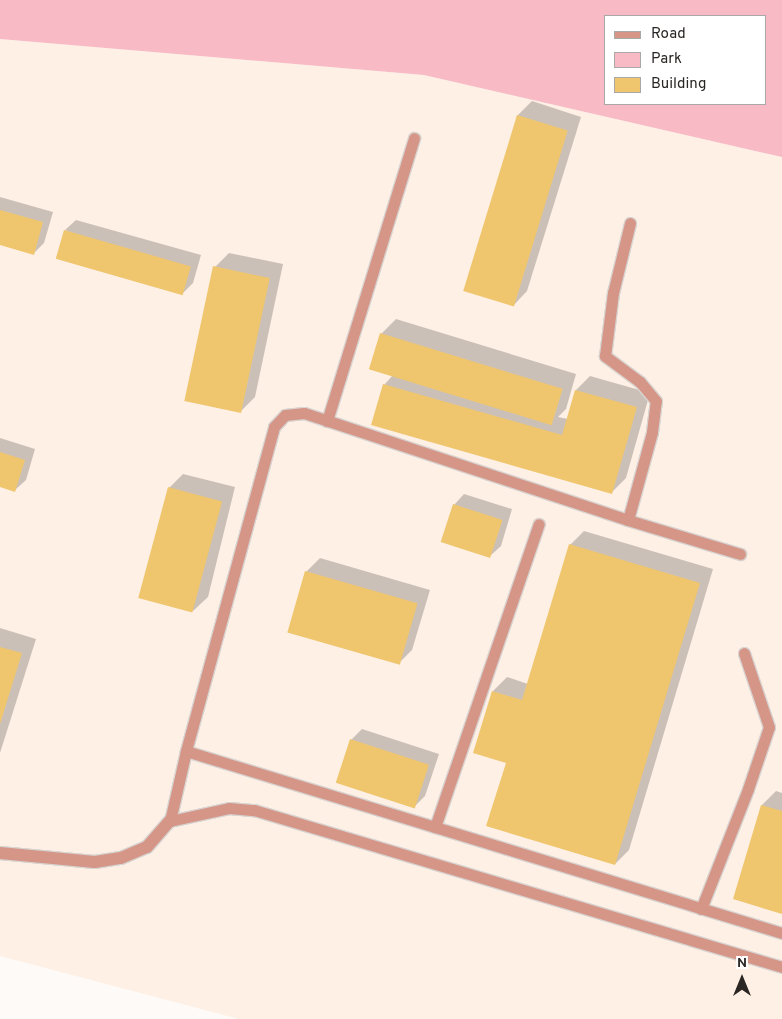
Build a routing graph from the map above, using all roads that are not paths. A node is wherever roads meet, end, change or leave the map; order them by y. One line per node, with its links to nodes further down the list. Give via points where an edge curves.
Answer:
1 (414, 138): 3 (lane)
2 (630, 223): 4 (lane, via 613,293 605,356 640,382 656,401 652,432)
3 (327, 421): 4 (lane); 8 (lane, via 304,413 285,415 274,427)
4 (628, 520): 6 (lane)
5 (539, 524): 10 (lane)
6 (740, 554)
7 (744, 653): 12 (lane, via 768,727 748,789)
8 (186, 751): 9 (lane); 10 (lane)
9 (170, 821): 11 (street, via 147,847 121,858 95,862); 14 (lane, via 229,808 254,810)
10 (434, 827): 12 (lane)
11 (0, 853)
12 (701, 909): 13 (lane)
13 (782, 933)
14 (782, 967)

